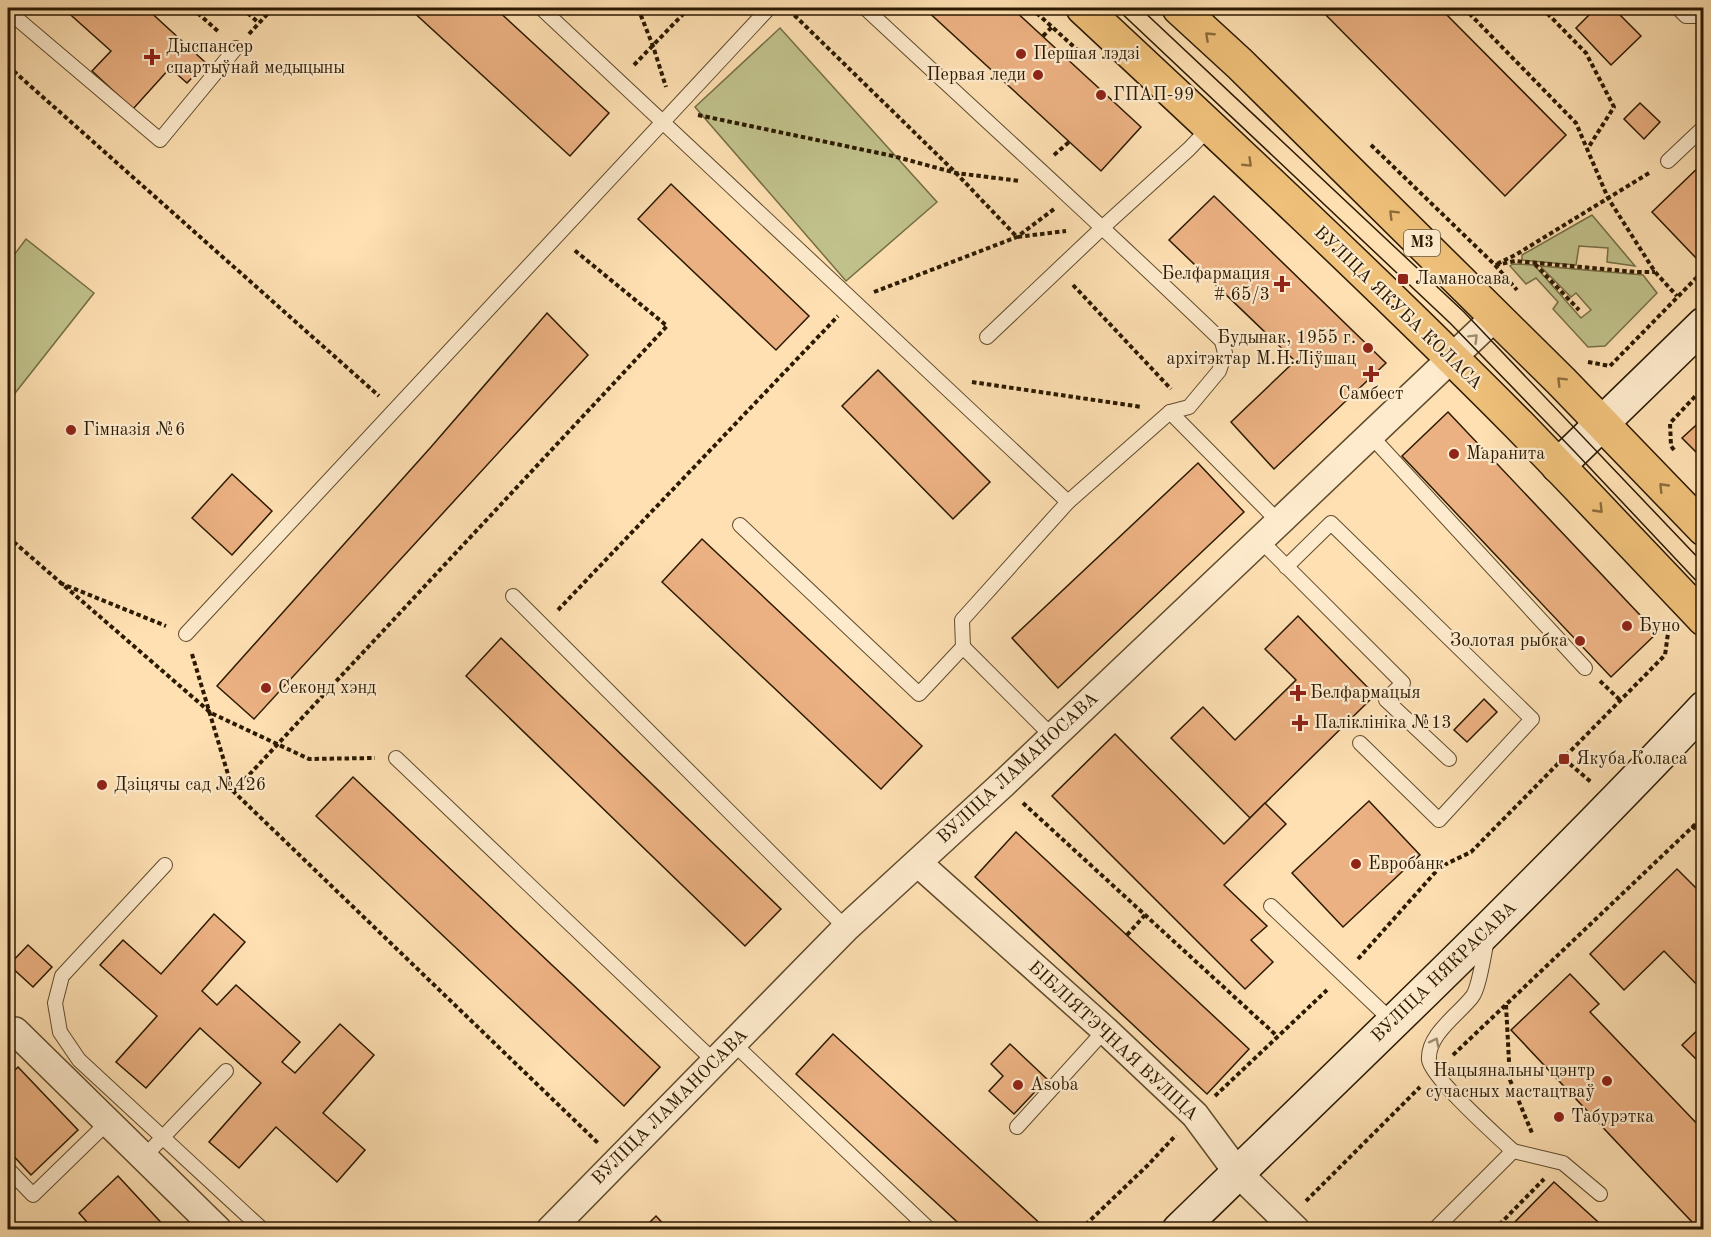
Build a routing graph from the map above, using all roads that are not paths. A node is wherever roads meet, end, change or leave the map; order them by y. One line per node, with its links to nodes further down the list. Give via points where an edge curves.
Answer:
1 (541, 8): 10 (lane)
2 (769, 8): 10 (lane)
3 (865, 8): 14 (lane)
4 (1083, 8): 11 (main road, ВУЛІЦА ЯКУБА КОЛАСА)
5 (1179, 8): 15 (main road, М3, one-way to 5)
6 (1678, 8): 8 (lane, via 1686,16)
7 (8, 11): 9 (lane, via 160,140)
8 (1704, 16)
9 (236, 48)
10 (662, 122): 23 (lane); 30 (lane)
11 (1210, 127): 14 (lane); 18 (main road, ВУЛІЦА ЯКУБА КОЛАСА, one-way to 18)
12 (1704, 127): 13 (lane)
13 (1668, 161)
14 (1103, 227): 17 (lane); 19 (lane, via 1222,341 1225,354 1219,371 1189,408)
15 (1496, 316): 18 (street, ВУЛІЦА ЛАМАНОСАВА, one-way to 15); 20 (main road, М3, one-way to 15)
16 (1704, 324): 20 (main road)
17 (987, 337)
18 (1452, 359): 21 (street, ВУЛІЦА ЛАМАНОСАВА); 22 (main road, ВУЛІЦА ЯКУБА КОЛАСА)
19 (1170, 412): 23 (lane); 26 (lane)
20 (1602, 423): 22 (main road); 25 (main road, М3, one-way to 20)
21 (1371, 436): 26 (street, ВУЛІЦА ЛАМАНОСАВА); 32 (lane)
22 (1558, 466): 29 (main road, ВУЛІЦА ЯКУБА КОЛАСА, one-way to 29)
23 (1068, 502): 31 (lane, via 962,620)
24 (740, 525): 31 (lane, via 919,694)
25 (1704, 529)
26 (1269, 531): 27 (lane); 34 (street, ВУЛІЦА ЛАМАНОСАВА)
27 (1286, 567): 35 (lane, via 1331,523 1532,719 1439,820); 37 (lane, via 1403,683 1386,700)
28 (513, 596): 41 (lane)
29 (1704, 619)
30 (186, 634)
31 (963, 647): 34 (lane)
32 (1585, 668)
33 (1704, 708): 42 (main road, ВУЛІЦА НЯКРАСАВА)
34 (1052, 736): 38 (street, ВУЛІЦА ЛАМАНОСАВА)
35 (1360, 743)
36 (396, 758): 46 (lane)
37 (1449, 759)
38 (918, 863): 41 (street, ВУЛІЦА ЛАМАНОСАВА); 44 (street, БІБЛІЯТЭЧНАЯ ВУЛІЦА)
39 (165, 865): 50 (lane, via 62,976 55,1003 60,1032 80,1060)
40 (1271, 906): 43 (lane)
41 (846, 928): 46 (street, ВУЛІЦА ЛАМАНОСАВА)
42 (1489, 929): 43 (main road, ВУЛІЦА НЯКРАСАВА); 51 (lane, one-way to 42, via 1467,1107 1429,1062 1430,1049 1440,1033 1474,995)
43 (1392, 1021): 54 (main road, ВУЛІЦА НЯКРАСАВА)
44 (1106, 1030): 49 (lane); 54 (street, БІБЛІЯТЭЧНАЯ ВУЛІЦА, via 1195,1115)
45 (11, 1035): 48 (street)
46 (723, 1052): 58 (street, ВУЛІЦА ЛАМАНОСАВА); 60 (lane)
47 (226, 1071): 50 (lane)
48 (107, 1123): 52 (street); 53 (lane, via 33,1195)
49 (1017, 1127)
50 (163, 1137): 52 (lane); 59 (lane)
51 (1513, 1151): 55 (lane, via 1563,1164); 62 (lane)
52 (143, 1158): 57 (street)
53 (8, 1169)
54 (1238, 1173): 56 (street, БІБЛІЯТЭЧНАЯ ВУЛІЦА); 61 (main road, ВУЛІЦА НЯКРАСАВА)
55 (1600, 1194)
56 (1292, 1225)
57 (213, 1228)
58 (553, 1228)
59 (263, 1230)
60 (930, 1230)
61 (1179, 1230)
62 (1434, 1230)

